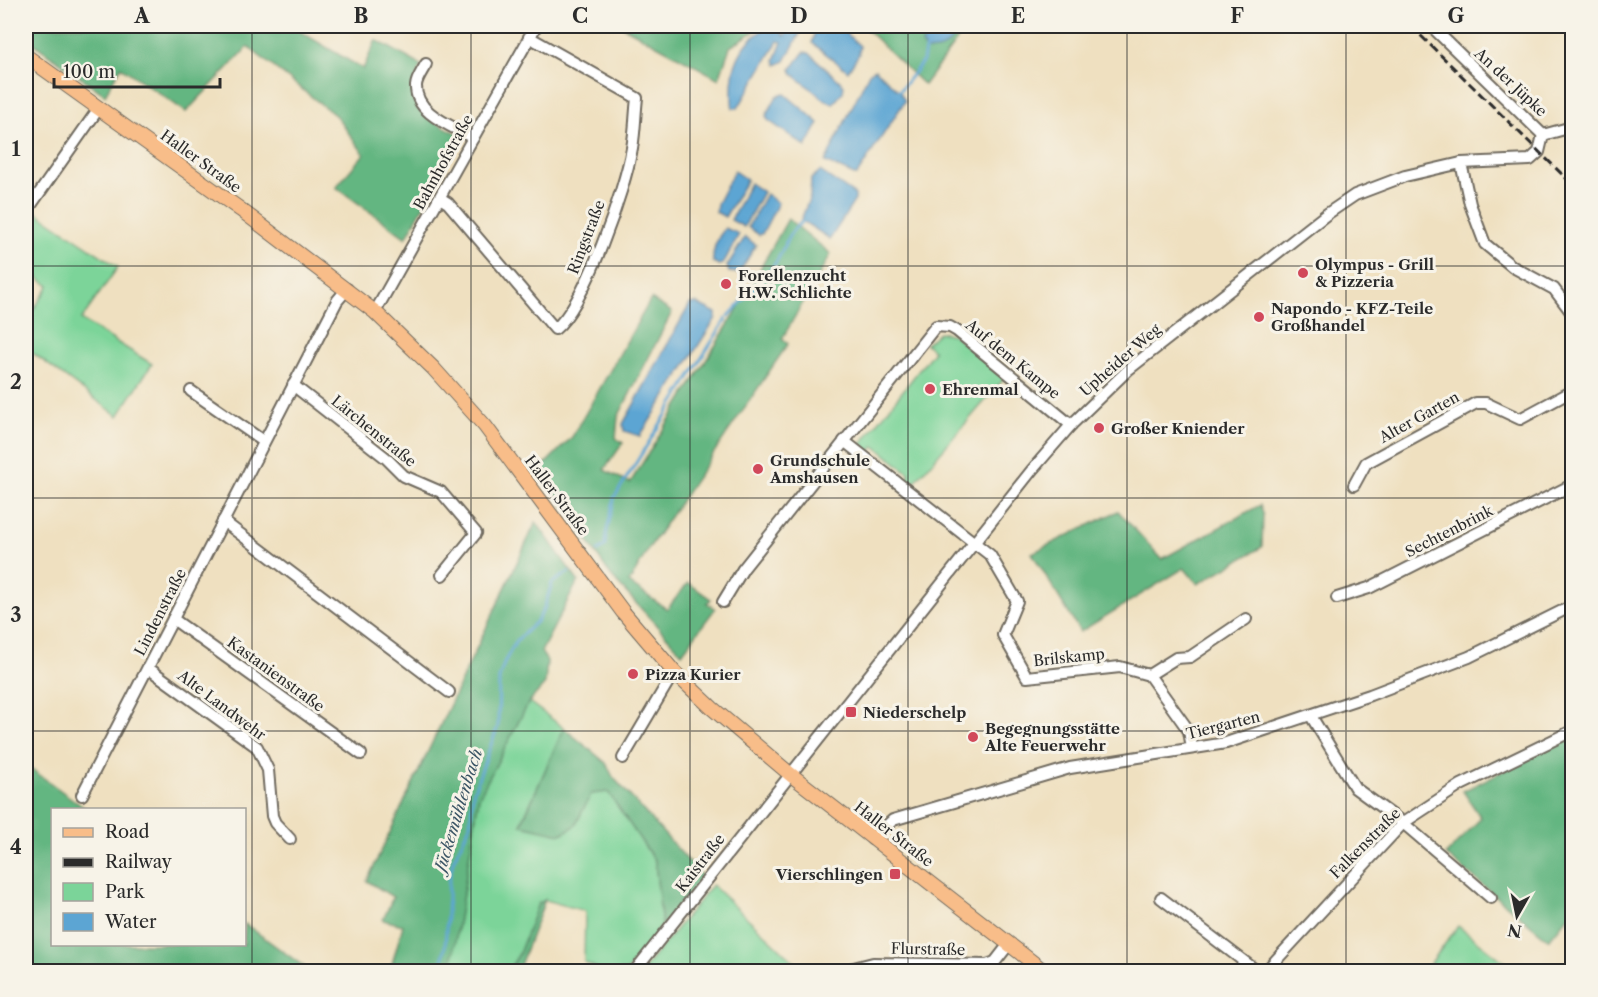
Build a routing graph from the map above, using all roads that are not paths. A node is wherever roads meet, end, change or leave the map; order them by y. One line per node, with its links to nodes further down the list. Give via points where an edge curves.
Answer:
1 (536, 26): 3 (street, Bahnhofstraße)
2 (1431, 26): 8 (street, An der Jüpke)
3 (530, 37): 9 (street, Bahnhofstraße); 11 (street, Ringstraße, via 637,98 632,150 611,218 566,321 555,329 486,245)
4 (26, 56): 6 (main road, Haller Straße)
5 (426, 64): 9 (street, via 416,84 419,102 427,111)
6 (99, 108): 12 (street); 13 (main road, Haller Straße)
7 (1572, 127): 8 (street)
8 (1543, 135): 10 (street, Upheider Weg, via 1539,152 1530,160)
9 (473, 138): 11 (street, Bahnhofstraße)
10 (1461, 163): 15 (street, via 1470,204 1485,244 1513,267 1554,289); 19 (street, Upheider Weg, via 1378,184 1355,195 1129,369)
11 (440, 198): 14 (street, Bahnhofstraße)
12 (26, 212)
13 (347, 289): 14 (main road, Haller Straße); 16 (street, Lindenstraße)
14 (375, 312): 33 (main road, Haller Straße, via 485,426 623,612)
15 (1572, 313)
16 (293, 386): 20 (street, Lindenstraße); 26 (street, Lärchenstraße, via 387,458 404,476 441,492 476,533)
17 (191, 391): 20 (street)
18 (1572, 391): 22 (street, Alter Garten, via 1520,419 1486,403 1476,403 1366,463)
19 (1071, 425): 21 (street, Auf dem Kampe, via 957,331 943,325 930,331); 25 (street, Upheider Weg)
20 (263, 441): 24 (street, Lindenstraße)
21 (844, 441): 25 (street); 28 (street, Auf dem Kampe, via 743,569)
22 (1354, 485)
23 (1572, 485): 27 (street, Sechtenbrink, via 1369,588)
24 (223, 521): 30 (street, Lindenstraße); 35 (street)
25 (974, 542): 34 (street, Brilskamp, via 990,555 1017,601 1003,635 1027,677 1120,667); 41 (street, Upheider Weg)
26 (442, 575)
27 (1337, 598)
28 (723, 602)
29 (1572, 606): 36 (street, Tiergarten, via 1469,657)
30 (173, 619): 32 (street, Lindenstraße); 39 (street, Kastanienstraße)
31 (1246, 619): 34 (street, via 1190,657 1176,658)
32 (148, 668): 42 (street, Lindenstraße); 44 (street, Alte Landwehr, via 257,747 268,771 272,816)
33 (674, 672): 40 (street); 41 (main road, Haller Straße)
34 (1149, 675): 38 (street, via 1189,731)
35 (449, 692)
36 (1311, 716): 38 (street, Tiergarten, via 1226,743); 43 (street, via 1355,789)
37 (1572, 731): 43 (street, Falkenstraße, via 1461,785)
38 (1192, 748): 45 (street, Tiergarten, via 1070,768 1002,787 893,820)
39 (361, 754)
40 (623, 759)
41 (790, 774): 45 (main road, Haller Straße); 49 (street, Kaistraße)
42 (82, 795)
43 (1403, 823): 47 (street); 53 (street, Falkenstraße)
44 (290, 839)
45 (872, 839): 48 (main road, Haller Straße)
46 (1161, 897): 52 (street)
47 (1491, 898)
48 (1009, 944): 50 (street, Flurstraße, via 995,962 987,965 873,963); 51 (main road, Haller Straße)
49 (634, 972)
50 (838, 972)
51 (1045, 972)
52 (1258, 972)
53 (1265, 972)

